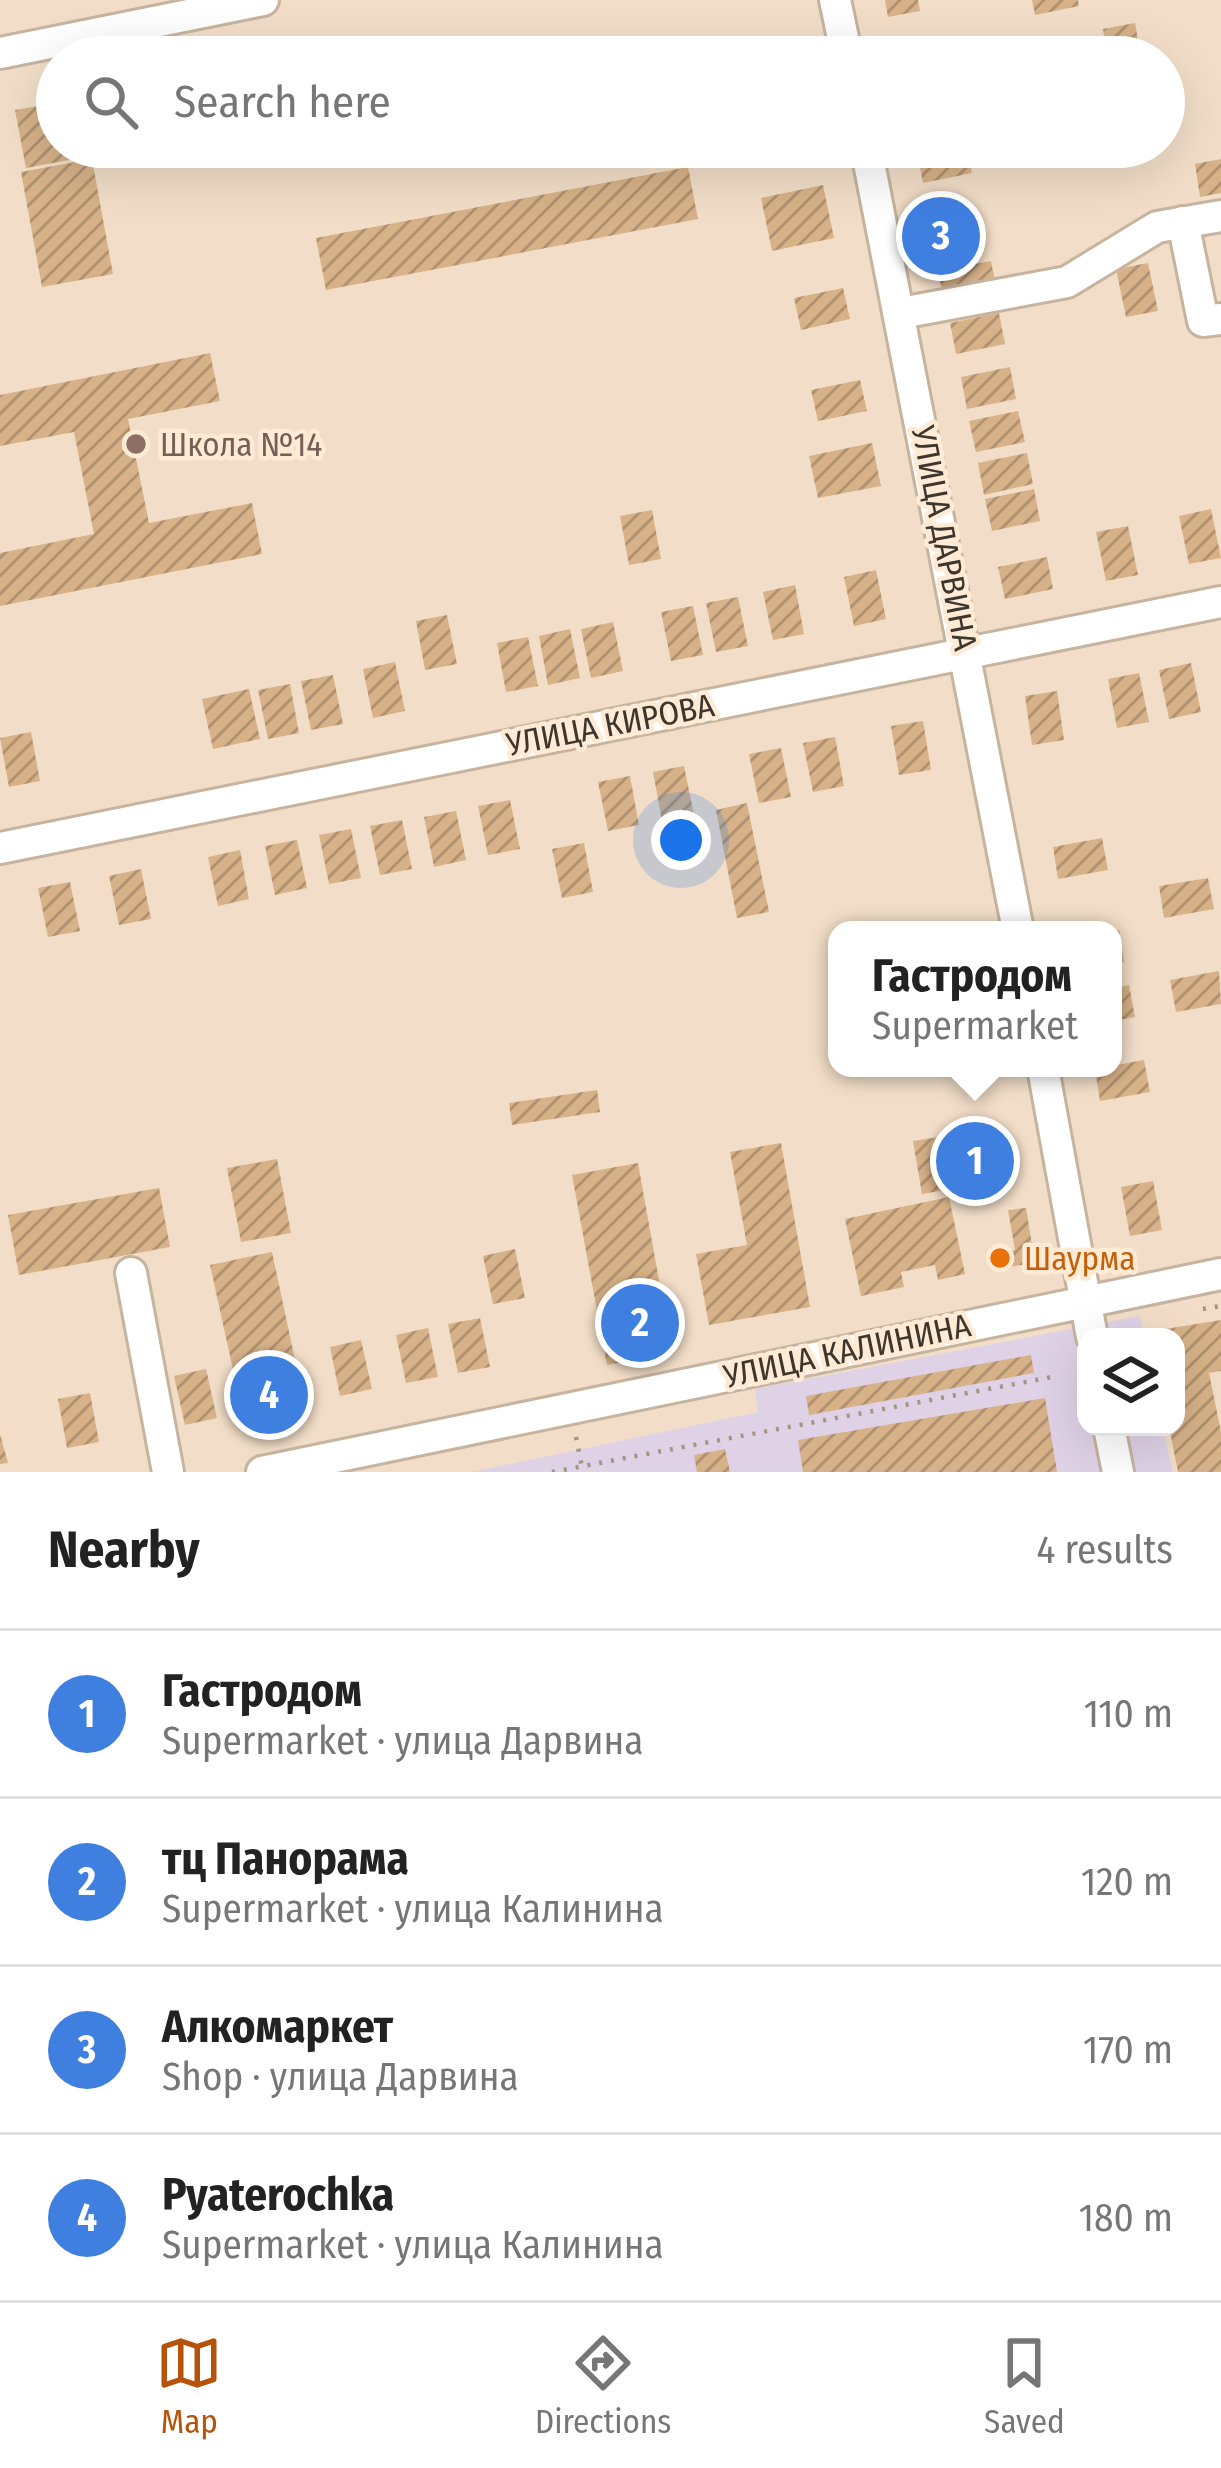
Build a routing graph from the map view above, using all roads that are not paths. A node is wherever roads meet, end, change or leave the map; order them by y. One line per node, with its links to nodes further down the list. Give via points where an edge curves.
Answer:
1 (263, 0): 3 (street)
2 (835, 0): 4 (street)
3 (84, 36)
4 (843, 36)
5 (36, 46): 6 (street)
6 (0, 53)
7 (870, 168): 10 (street, УЛИЦА ДАРВИНА)
8 (1221, 216): 9 (street)
9 (1183, 222): 10 (street, via 1157,227 1067,282); 11 (street, via 1203,321)
10 (901, 313): 13 (street, УЛИЦА ДАРВИНА)
11 (1221, 319)
12 (1221, 602): 13 (street, УЛИЦА КИРОВА)
13 (968, 652): 14 (street, УЛИЦА КИРОВА); 15 (street, УЛИЦА ДАРВИНА)
14 (0, 848)
15 (1016, 921)
16 (1045, 1077): 19 (street)
17 (131, 1273): 22 (street)
18 (1221, 1274): 19 (street, УЛИЦА КАЛИНИНА)
19 (1085, 1300): 20 (street); 23 (street, УЛИЦА КАЛИНИНА)
20 (1090, 1328)
21 (1111, 1436): 24 (street)
22 (168, 1472)
23 (262, 1472)
24 (1118, 1472)

